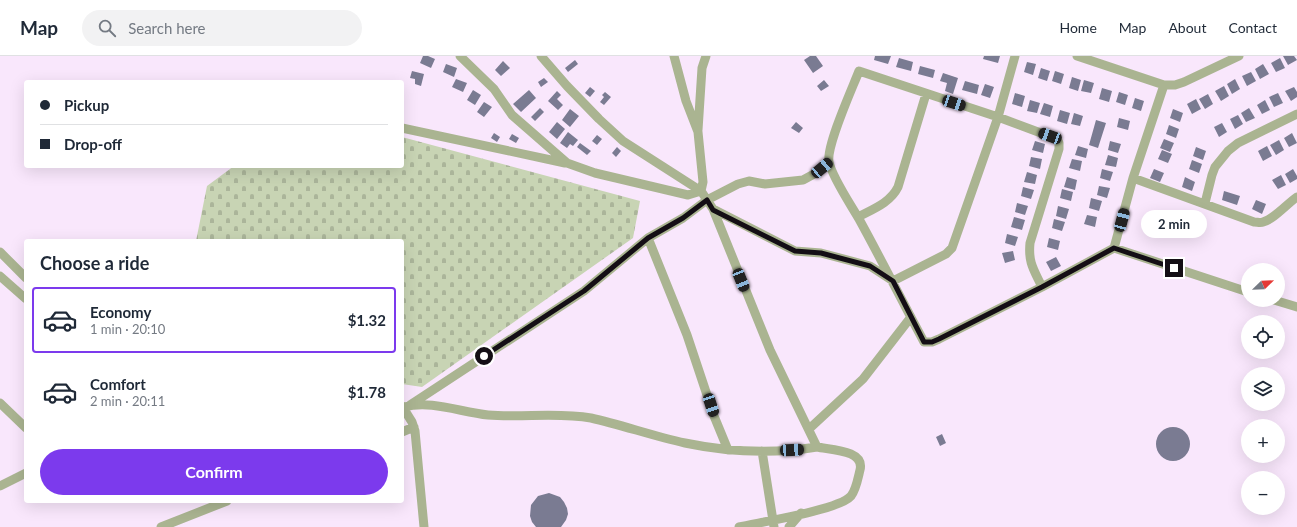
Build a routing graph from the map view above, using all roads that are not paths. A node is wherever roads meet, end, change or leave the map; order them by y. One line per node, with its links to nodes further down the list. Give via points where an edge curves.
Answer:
1 (460, 56): 16 (street, via 494,89 512,115)
2 (541, 56): 18 (street, via 566,86 623,141)
3 (674, 56): 14 (street, via 686,101)
4 (706, 56): 14 (street, via 702,68)
5 (1015, 56): 12 (street)
6 (1077, 56): 8 (street)
7 (1239, 56): 9 (street, via 1189,80 1175,85)
8 (1095, 59): 9 (street)
9 (1164, 85): 17 (street)
10 (926, 94): 12 (street); 15 (street, via 858,70 833,140); 23 (street, via 898,187 885,202)
11 (1297, 114): 21 (street, via 1228,151 1215,167)
12 (998, 117): 29 (street, via 952,248 946,254); 30 (street, via 1050,136 1059,143 1030,244 1029,256)
13 (404, 128): 16 (street)
14 (698, 132): 18 (street, via 703,182)
15 (829, 162): 20 (street, via 803,180 765,184 749,181); 23 (street)
16 (566, 163): 18 (street, via 596,173 688,195)
17 (1133, 178): 21 (street); 25 (street)
18 (701, 191): 20 (street)
19 (1297, 197): 21 (street, via 1264,222 1254,222)
20 (707, 200): 22 (street); 24 (street, via 683,218)
21 (1205, 203)
22 (713, 210): 29 (street, via 795,251 821,253 870,266); 40 (street, via 770,350)
23 (858, 217): 29 (street)
24 (648, 238): 37 (street, via 584,291); 43 (street, via 687,335)
25 (1114, 248): 30 (street); 31 (street)
26 (0, 252): 28 (street)
27 (0, 276): 32 (street)
28 (24, 276)
29 (893, 281): 35 (street)
30 (1042, 287): 35 (street, via 932,342 924,342)
31 (1241, 290)
32 (24, 297)
33 (1285, 304): 34 (street)
34 (1297, 308)
35 (911, 317): 40 (street, via 864,379)
36 (0, 403): 38 (street)
37 (405, 406): 39 (street); 43 (street, via 439,406 475,414 506,417 568,415 590,418 683,443)
38 (24, 426)
39 (414, 427): 41 (street); 51 (street)
40 (809, 429): 42 (street)
41 (404, 431)
42 (817, 447): 44 (street); 48 (street, via 854,455 861,466 849,498 834,505)
43 (728, 450): 44 (street)
44 (762, 452): 49 (street)
45 (24, 474): 46 (street)
46 (0, 486)
47 (222, 503): 50 (street)
48 (801, 513): 49 (street); 53 (street)
49 (773, 523): 52 (street)
50 (161, 527)
51 (424, 527)
52 (739, 527)
53 (790, 527)

